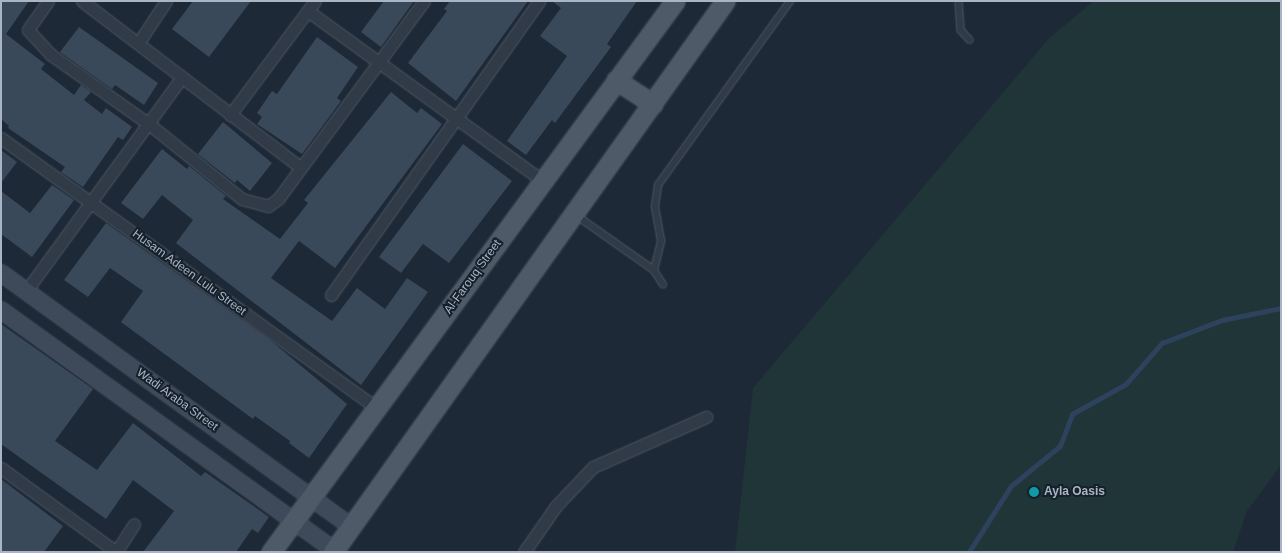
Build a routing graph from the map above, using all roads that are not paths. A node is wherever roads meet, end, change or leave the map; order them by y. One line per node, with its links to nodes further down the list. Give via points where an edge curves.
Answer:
1 (48, 1): 19 (street, via 28,30 50,54)
2 (82, 1): 12 (street)
3 (166, 1): 12 (street)
4 (424, 1): 13 (street)
5 (538, 1): 18 (street)
6 (675, 1): 15 (main road, Al-Farouq Street)
7 (725, 1): 16 (main road)
8 (790, 1): 25 (lane, via 658,185 655,207 661,241)
9 (959, 1): 11 (lane, via 961,30)
10 (312, 6): 13 (street); 17 (street)
11 (970, 40)
12 (139, 42): 14 (street)
13 (379, 62): 18 (street); 21 (street)
14 (182, 77): 17 (street); 19 (street)
15 (616, 80): 16 (main road); 22 (main road, Al-Farouq Street)
16 (653, 104): 24 (main road)
17 (230, 115): 21 (street)
18 (456, 118): 22 (street); 29 (street)
19 (149, 124): 21 (street, via 242,199 256,204 268,206 278,199); 23 (street)
20 (1, 138): 23 (street, Husam Adeen Lulu Street)
21 (301, 168)
22 (544, 181): 31 (main road, Al-Farouq Street)
23 (91, 202): 28 (street); 31 (street, Husam Adeen Lulu Street)
24 (574, 213): 25 (lane); 37 (main road)
25 (654, 270): 27 (lane)
26 (1, 273): 28 (main road, Wadi Araba Street)
27 (663, 284)
28 (26, 291): 34 (main road, Wadi Araba Street)
29 (331, 295)
30 (1, 310): 35 (main road)
31 (377, 408): 34 (main road, Al-Farouq Street)
32 (706, 417): 41 (street, via 593,467 556,506)
33 (1, 468): 39 (street)
34 (312, 497): 35 (main road, Al-Farouq Street); 37 (main road, Wadi Araba Street)
35 (294, 521): 38 (main road); 40 (main road, Al-Farouq Street)
36 (134, 524): 39 (street)
37 (352, 527): 38 (main road)
38 (333, 551)
39 (116, 552)
40 (271, 552)
41 (524, 552)

